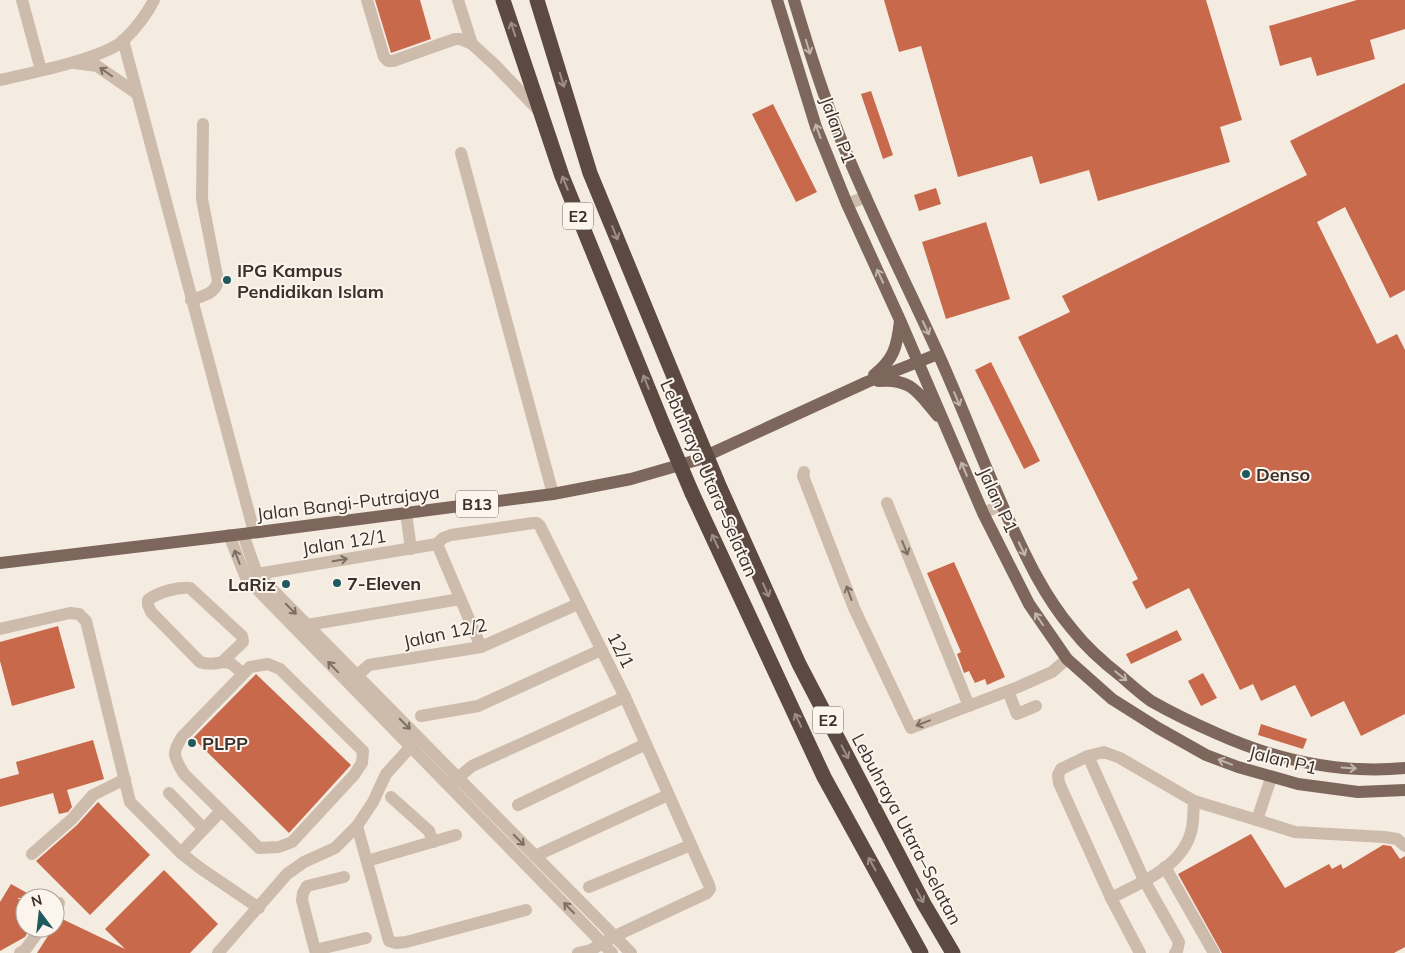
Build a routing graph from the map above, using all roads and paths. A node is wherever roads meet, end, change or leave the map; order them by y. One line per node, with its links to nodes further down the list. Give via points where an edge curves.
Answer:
1 (22, 0): 12 (street)
2 (154, 0): 9 (street)
3 (367, 0): 10 (street, via 388,61 455,39)
4 (458, 0): 10 (street)
5 (503, 0): 15 (highway, Lebuhraya Utara–Selatan / E2, one-way to 5)
6 (537, 0): 98 (highway, Lebuhraya Utara–Selatan / E2, one-way to 98, bridge, via 590,173 717,481 799,664 924,904)
7 (777, 0): 19 (main road, Jalan P1, one-way to 7, via 816,127)
8 (794, 0): 18 (main road, Jalan P1, one-way to 18, via 835,125)
9 (123, 40): 11 (street, via 110,49); 14 (street)
10 (472, 44): 15 (street)
11 (72, 62): 12 (street); 14 (street, one-way to 11, via 97,66)
12 (41, 70): 13 (street)
13 (0, 80)
14 (136, 93): 20 (street)
15 (541, 113): 97 (highway, Lebuhraya Utara–Selatan / E2, one-way to 15, bridge, via 824,777 692,493 562,176)
16 (203, 124): 20 (street, via 202,199 218,281 212,292)
17 (461, 153): 27 (street)
18 (866, 197): 19 (street); 22 (main road, Jalan P1, one-way to 22)
19 (847, 204): 21 (main road, Jalan P1, one-way to 19)
20 (191, 300): 33 (street)
21 (900, 320): 23 (main road, Jalan P1); 24 (main road, via 895,350 885,367)
22 (938, 354): 23 (main road, B13); 29 (main road, Jalan P1, one-way to 29)
23 (918, 362): 24 (main road, B13); 25 (main road, Jalan P1)
24 (866, 382): 25 (main road, via 897,381 910,386); 27 (main road, Jalan Bangi-Putrajaya / B13, via 697,460 631,479)
25 (946, 426): 31 (main road, Jalan P1, one-way to 25)
26 (804, 472): 51 (street, one-way to 26, via 911,728 854,608)
27 (553, 494): 30 (main road, Jalan Bangi-Putrajaya / B13)
28 (887, 503): 51 (street, one-way to 51)
29 (1002, 504): 31 (street); 57 (main road, Jalan P1, one-way to 57, via 1048,597 1072,630 1149,700 1235,742 1279,756 1344,768)
30 (406, 513): 33 (main road, Jalan Bangi-Putrajaya / B13); 36 (street)
31 (983, 513): 45 (main road, Jalan P1, one-way to 31, via 1029,604)
32 (537, 523): 35 (street, Jalan 12/1, via 451,535); 40 (street, 12/1)
33 (248, 533): 34 (main road, Jalan Bangi-Putrajaya / B13); 38 (street)
34 (229, 536): 37 (main road, Jalan Bangi-Putrajaya / B13); 48 (street, one-way to 34, via 246,578)
35 (437, 544): 36 (street, Jalan 12/1); 39 (street)
36 (411, 548): 38 (street, Jalan 12/1, one-way to 36)
37 (0, 562)
38 (257, 574): 41 (street, one-way to 41)
39 (460, 599): 41 (street); 43 (street)
40 (578, 604): 43 (street, Jalan 12/2); 44 (street, 12/1)
41 (307, 625): 48 (street)
42 (0, 629): 59 (street, via 70,613 79,614 86,621)
43 (481, 647): 48 (street, Jalan 12/2, via 368,665)
44 (601, 650): 50 (street, 12/1); 53 (street, via 478,706)
45 (1067, 659): 49 (street, via 1052,672); 58 (main road, Jalan P1, one-way to 45, via 1206,755 1158,728 1112,699)
46 (222, 662): 46 (street, via 208,665 200,662 151,612 148,600 154,595 190,588 242,636 243,642); 47 (street, via 231,663)
47 (243, 674): 67 (street, via 182,736 175,748 176,760 184,774); 67 (street, via 250,667 268,664 280,669 363,751 362,763 292,842 279,847 259,848)
48 (353, 679): 54 (street)
49 (1008, 691): 51 (street); 52 (street, via 1017,714)
50 (624, 697): 55 (street, 12/1); 60 (street, via 472,766)
51 (969, 706)
52 (1036, 706)
53 (421, 716)
54 (415, 742): 60 (street); 69 (street, via 386,774)
55 (646, 744): 63 (street, 12/1); 66 (street)
56 (1088, 756): 65 (street, via 1104,752 1120,758); 81 (street); 83 (street, via 1061,769 1058,783)
57 (1405, 768)
58 (1272, 778): 61 (main road, Jalan P1, via 1358,792); 68 (street)
59 (125, 779): 75 (street, via 130,802); 76 (street, via 93,795 72,819)
60 (453, 781): 77 (street, one-way to 77); 89 (street, one-way to 60)
61 (1405, 790)
62 (169, 793): 70 (street)
63 (668, 795): 73 (street, 12/1); 77 (street)
64 (391, 797): 72 (street, via 429,831)
65 (1194, 801): 68 (street); 79 (street, via 1191,832 1186,844 1177,858)
66 (518, 805)
67 (221, 811): 70 (street)
68 (1257, 820): 74 (street, via 1295,832 1397,839)
69 (356, 826): 78 (street); 84 (street, via 335,848 287,874)
70 (204, 829): 75 (street)
71 (456, 835): 72 (street)
72 (433, 842): 78 (street)
73 (691, 845): 82 (street); 86 (street, 12/1, via 710,889)
74 (1405, 846)
75 (182, 853): 84 (street)
76 (32, 854)
77 (535, 856): 86 (street)
78 (367, 861): 90 (street)
79 (1165, 867): 81 (street); 101 (street)
80 (344, 877): 91 (street, via 307,886 303,893)
81 (1144, 880): 83 (street); 100 (street, via 1179,942)
82 (589, 887)
83 (1111, 898): 99 (street)
84 (259, 908): 93 (street)
85 (526, 910): 90 (street)
86 (614, 936): 89 (street); 96 (street)
87 (34, 938): 92 (street)
88 (366, 938): 91 (street)
89 (603, 943): 94 (street); 95 (street)
90 (390, 947)
91 (309, 952)
92 (20, 953)
93 (218, 953)
94 (578, 953)
95 (612, 953)
96 (631, 953)
97 (921, 953)
98 (953, 953)
99 (1140, 953)
100 (1175, 953)
101 (1214, 953)

